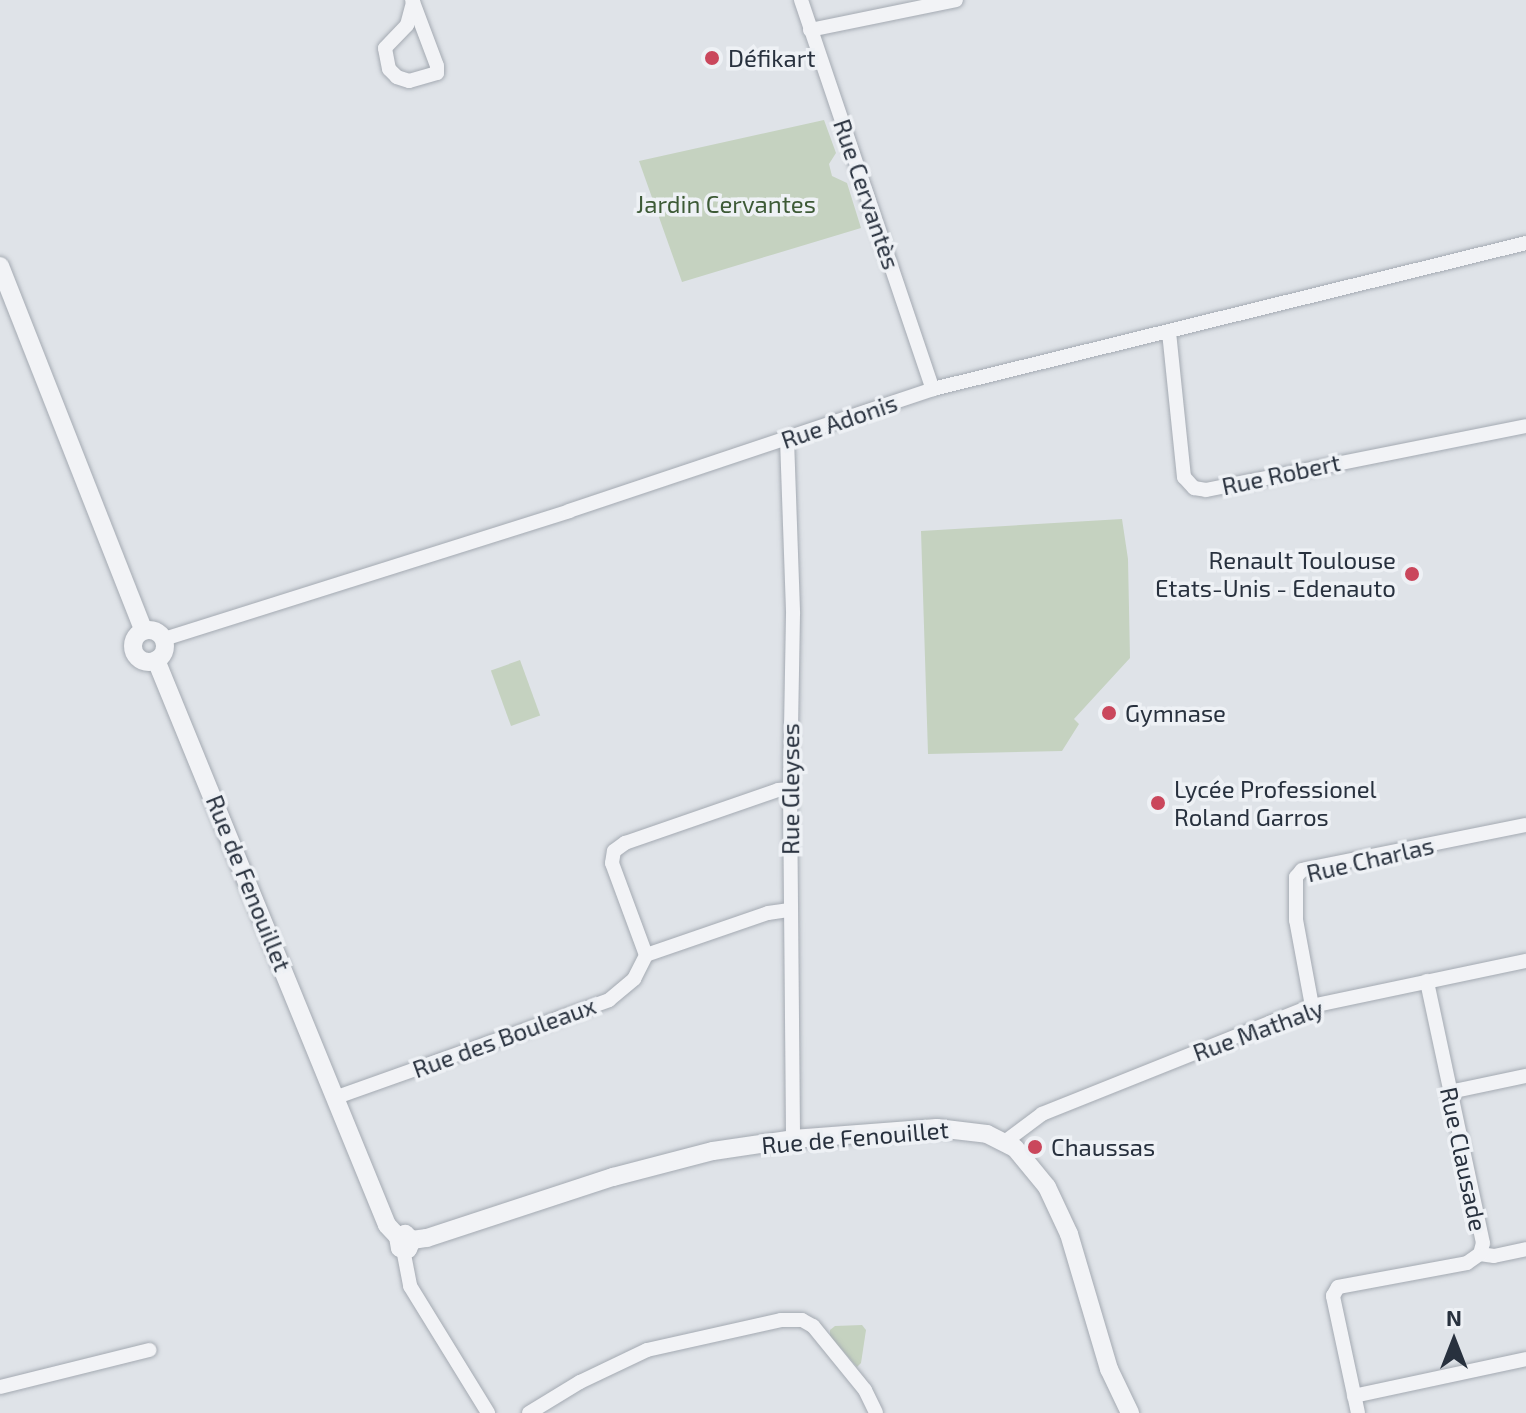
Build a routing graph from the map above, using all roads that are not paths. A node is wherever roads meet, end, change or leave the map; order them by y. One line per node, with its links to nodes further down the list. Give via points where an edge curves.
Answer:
1 (801, 0): 4 (street, Rue Cervantès)
2 (956, 0): 4 (street)
3 (413, 1): 3 (street, via 407,25 385,48 389,69 409,81 437,73)
4 (810, 30): 8 (street, Rue Cervantès)
5 (1526, 243): 7 (street, Rue Adonis)
6 (0, 266): 11 (street)
7 (1169, 332): 8 (street, Rue Adonis); 9 (street, Rue Robert, via 1184,477 1194,488 1206,490)
8 (933, 389): 10 (street, Rue Adonis)
9 (1526, 426)
10 (787, 439): 12 (street, Rue Adonis); 14 (street, Rue Gleyses, via 793,614)
11 (144, 631): 12 (street, via 156,631); 13 (street, via 134,641 136,653 142,660)
12 (164, 639): 13 (street, via 164,652)
13 (156, 660): 23 (street, Rue de Fenouillet)
14 (790, 789): 16 (street, Rue Gleyses); 17 (street, via 614,851 612,863)
15 (1526, 825): 20 (street, Rue Charlas, via 1302,870 1296,877 1296,920)
16 (790, 910): 17 (street); 24 (street, Rue Gleyses)
17 (646, 955): 23 (street, Rue des Bouleaux, via 634,979 609,1000)
18 (1526, 961): 19 (street, Rue Mathaly)
19 (1427, 981): 20 (street, Rue Mathaly); 22 (street, Rue Clausade)
20 (1312, 1006): 25 (street, Rue Mathaly, via 1042,1114)
21 (1526, 1076): 22 (street)
22 (1450, 1092): 28 (street, Rue Clausade, via 1483,1243)
23 (337, 1097): 26 (street, Rue de Fenouillet, via 387,1225)
24 (793, 1139): 25 (street, Rue de Fenouillet, via 937,1128); 26 (street, Rue de Fenouillet, via 669,1160)
25 (1006, 1141): 36 (street, via 1047,1187 1059,1213 1109,1369)
26 (404, 1242): 33 (street, via 410,1286)
27 (1526, 1249): 28 (street)
28 (1480, 1254): 32 (street, Rue Clausade, via 1467,1263 1338,1287 1333,1296)
29 (149, 1350): 31 (street)
30 (1526, 1359): 32 (street)
31 (0, 1387)
32 (1354, 1396): 37 (street, Rue Clausade)
33 (488, 1413)
34 (529, 1413): 35 (street, via 647,1350 736,1327 792,1320 813,1326 865,1390)
35 (876, 1413)
36 (1130, 1413)
37 (1358, 1413)

